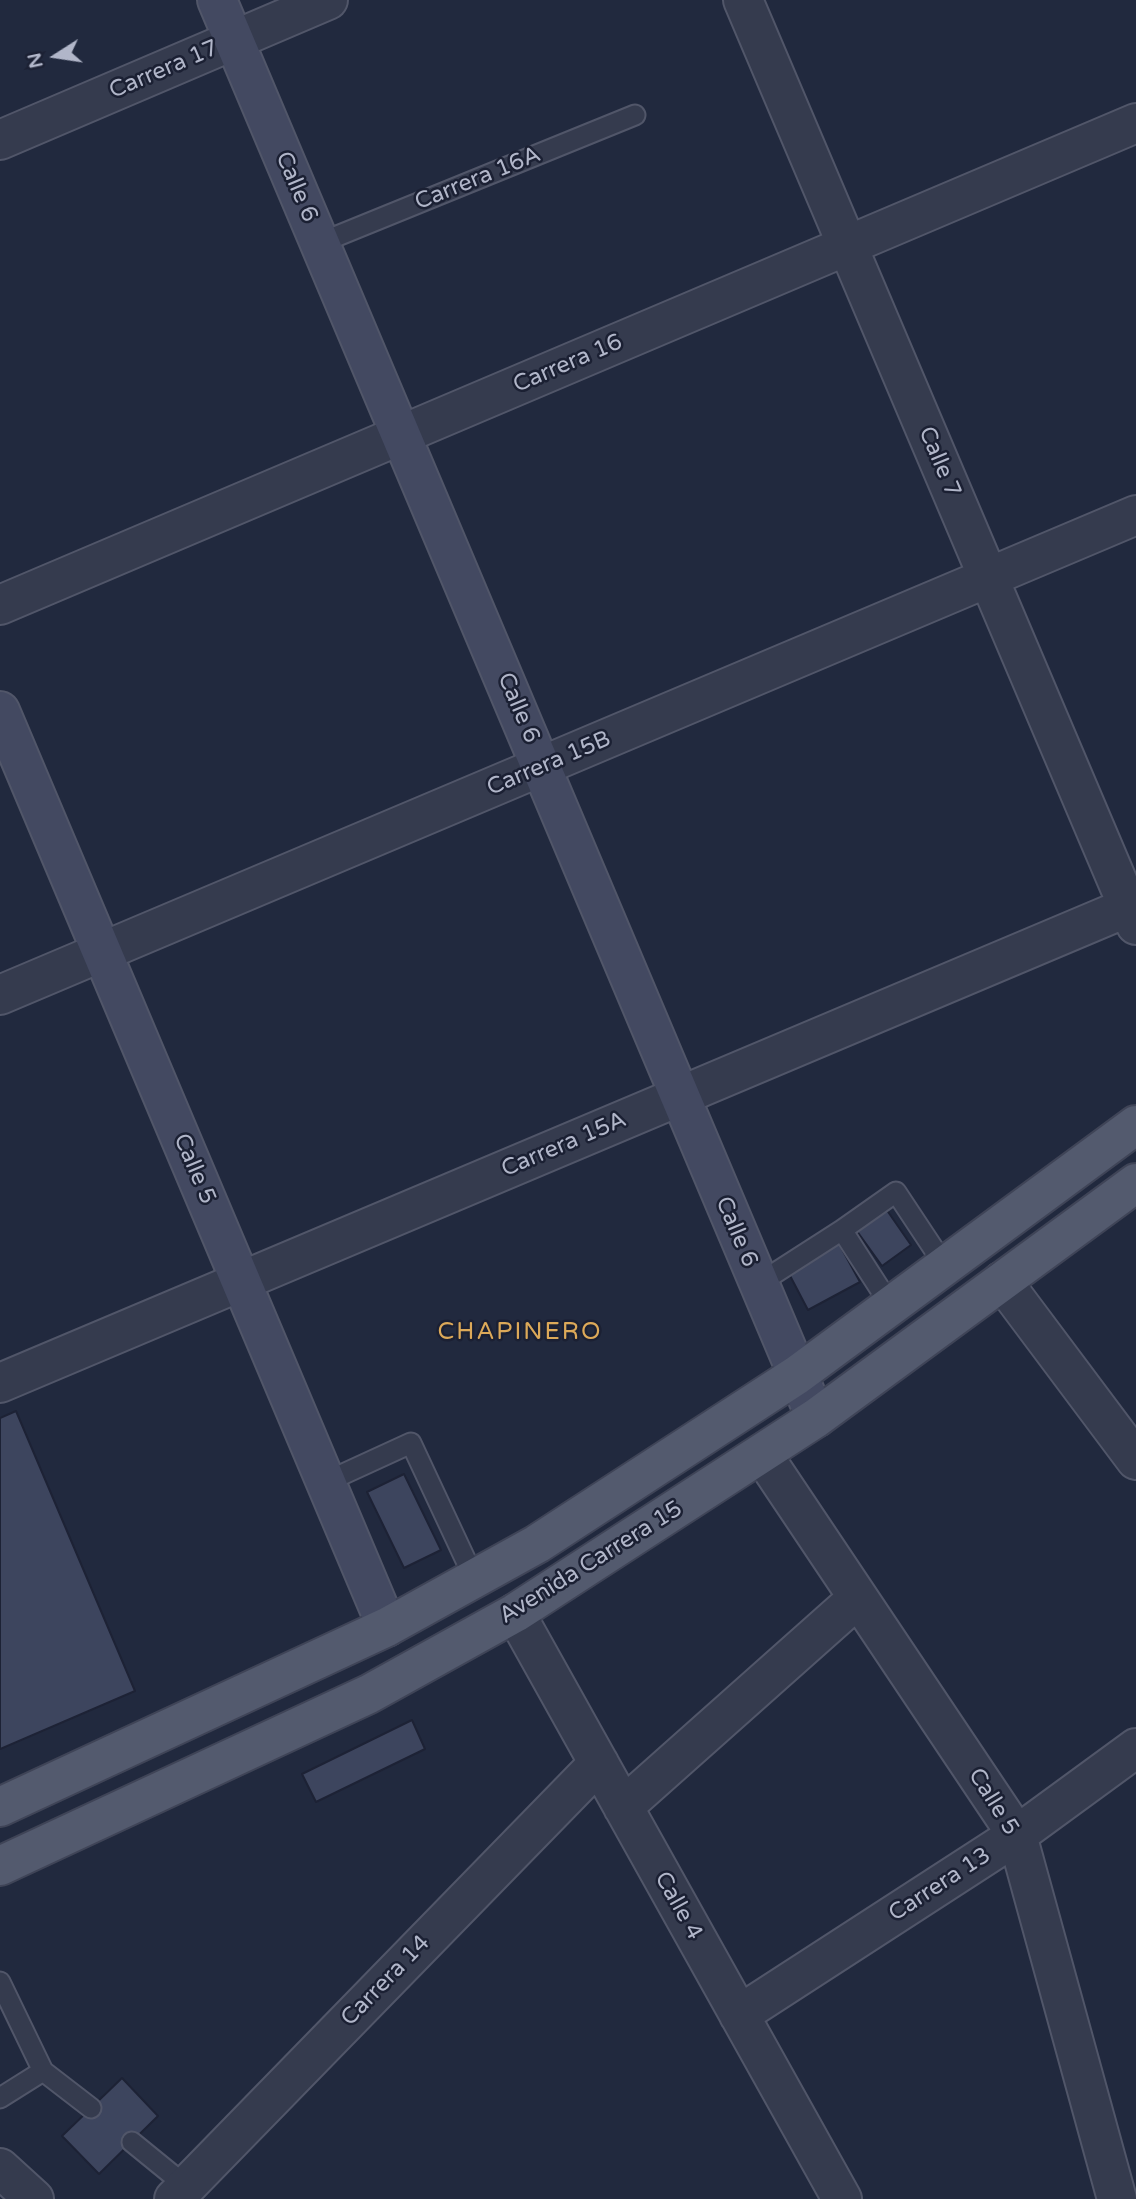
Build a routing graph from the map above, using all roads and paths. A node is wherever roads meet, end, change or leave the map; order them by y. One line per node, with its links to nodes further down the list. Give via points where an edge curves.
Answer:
1 (217, 0): 4 (street, Calle 6)
2 (328, 0): 4 (street, Carrera 17)
3 (743, 0): 9 (street, Calle 7)
4 (234, 40): 7 (street, Carrera 17); 8 (street, Calle 6)
5 (635, 115): 8 (lane, Carrera 16A)
6 (1136, 123): 9 (street, Carrera 16)
7 (0, 139)
8 (320, 243): 10 (street, Calle 6)
9 (847, 246): 10 (street, Carrera 16); 12 (street, Calle 7)
10 (402, 435): 13 (street, Carrera 16); 15 (street, Calle 6)
11 (1136, 515): 12 (street, Carrera 15B)
12 (988, 578): 15 (street, Carrera 15B); 16 (street, Calle 7)
13 (0, 605)
14 (0, 711): 17 (street, Calle 5)
15 (542, 766): 17 (street, Carrera 15B); 19 (street, Calle 6)
16 (1132, 916): 19 (street, Carrera 15A)
17 (102, 952): 18 (street, Carrera 15B); 24 (street, Calle 5)
18 (0, 995)
19 (678, 1097): 24 (street, Carrera 15A); 26 (street, Calle 6)
20 (1136, 1125): 23 (main road, Avenida Carrera 15)
21 (1136, 1183): 25 (main road, Avenida Carrera 15)
22 (842, 1230): 23 (lane, via 896,1192); 26 (lane); 27 (lane)
23 (945, 1266): 27 (main road, Avenida Carrera 15)
24 (241, 1281): 29 (street, Carrera 15A); 33 (street, Calle 5)
25 (1002, 1281): 30 (main road, Avenida Carrera 15); 32 (street)
26 (758, 1284): 28 (street, Calle 6)
27 (891, 1306): 28 (main road, Avenida Carrera 15)
28 (797, 1375): 30 (street, Calle 6); 34 (main road, Avenida Carrera 15)
29 (0, 1383)
30 (816, 1418): 31 (main road, Avenida Carrera 15)
31 (762, 1454): 35 (street, Calle 5); 36 (main road, Avenida Carrera 15)
32 (1136, 1460)
33 (326, 1482): 34 (lane, via 411,1443); 37 (street, Calle 5)
34 (475, 1580): 37 (main road, Avenida Carrera 15)
35 (858, 1598): 41 (street); 42 (street, Calle 5)
36 (515, 1613): 39 (street, Calle 4); 43 (main road, Avenida Carrera 15, via 369,1694)
37 (387, 1627): 40 (main road, Avenida Carrera 15)
38 (1136, 1748): 42 (street, Carrera 13)
39 (599, 1763): 41 (street, Calle 4); 51 (street, Carrera 14)
40 (0, 1807)
41 (623, 1807): 45 (street, Calle 4)
42 (1017, 1835): 45 (street, Carrera 13); 54 (street, Calle 5)
43 (0, 1866)
44 (0, 1982): 46 (lane)
45 (739, 2015): 53 (street, Calle 4)
46 (43, 2071): 47 (lane); 48 (lane)
47 (0, 2098)
48 (91, 2108)
49 (132, 2142): 51 (lane)
50 (0, 2168): 52 (street)
51 (180, 2193)
52 (34, 2199)
53 (842, 2199)
54 (1117, 2199)

